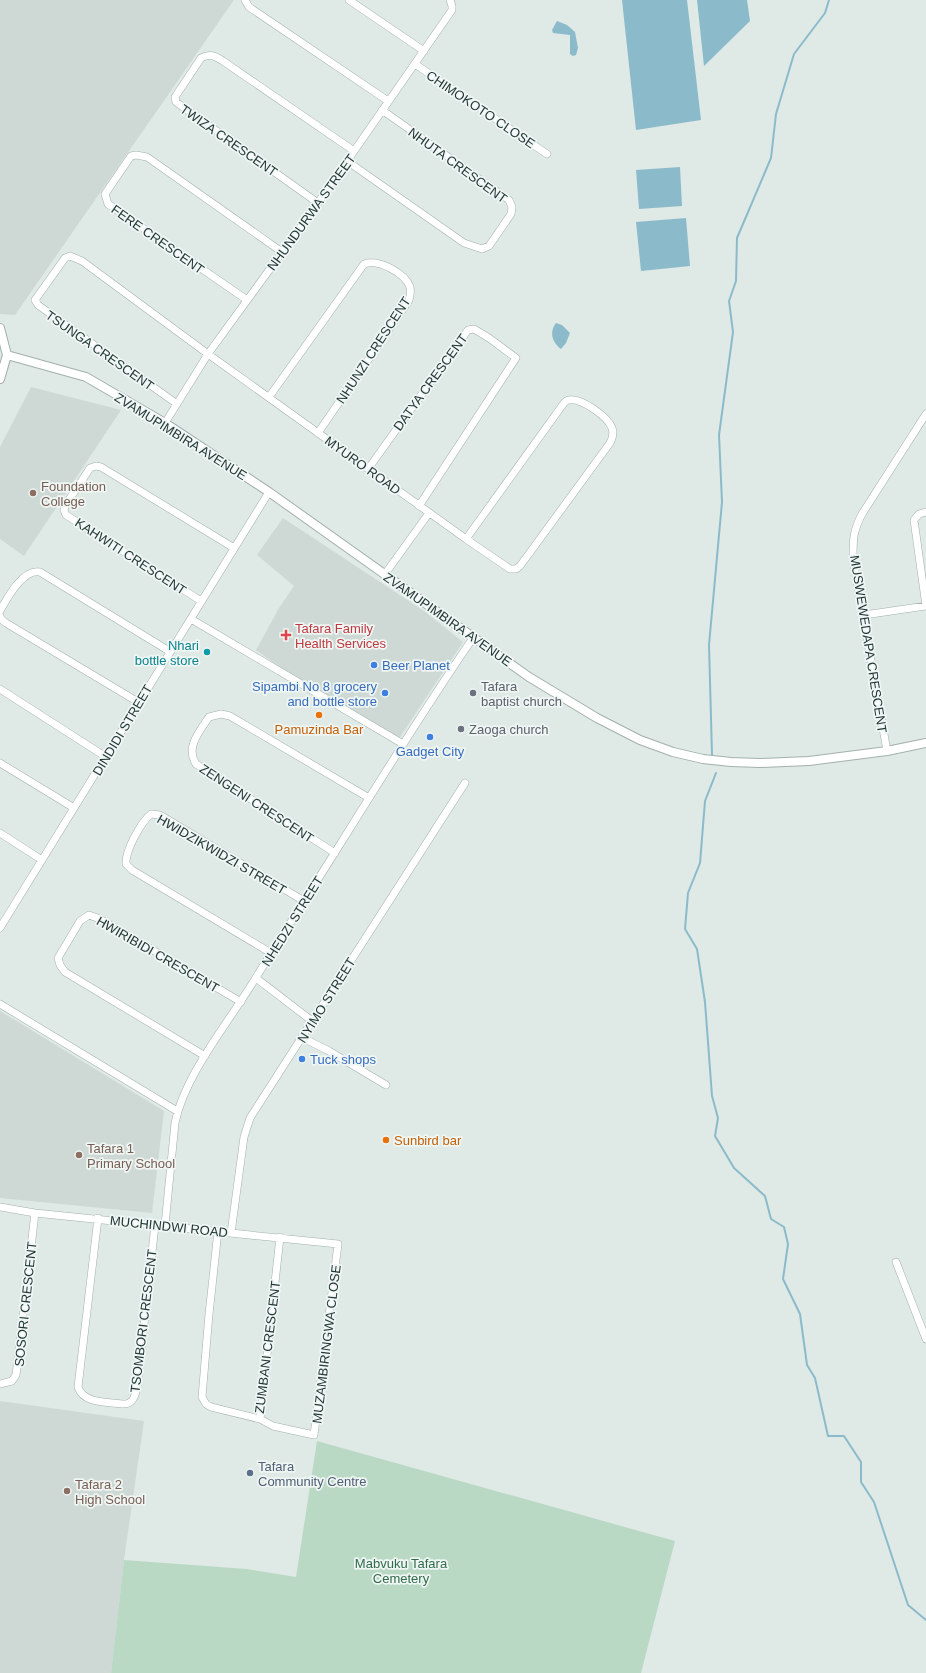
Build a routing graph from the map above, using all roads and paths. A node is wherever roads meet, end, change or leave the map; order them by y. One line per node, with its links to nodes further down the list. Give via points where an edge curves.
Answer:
1 (245, 0): 6 (street, via 249,7)
2 (349, 0): 4 (street)
3 (450, 0): 4 (street, NHUNDURWA STREET, via 452,10)
4 (424, 51): 5 (street, NHUNDURWA STREET)
5 (415, 64): 6 (street, NHUNDURWA STREET); 9 (street, CHIMOKOTO CLOSE)
6 (388, 101): 7 (street, NHUNDURWA STREET)
7 (382, 110): 8 (street, NHUNDURWA STREET); 10 (street, NHUTA CRESCENT, via 509,200 512,207 510,214 489,246 482,249 464,243)
8 (354, 152): 10 (street, NHUNDURWA STREET); 11 (street, TWIZA CRESCENT, via 223,61 213,55 201,58 175,97 176,102)
9 (547, 154)
10 (347, 161): 11 (street, NHUNDURWA STREET)
11 (318, 203): 12 (street, NHUNDURWA STREET)
12 (282, 252): 13 (street, NHUNDURWA STREET); 13 (street, FERE CRESCENT, via 147,157 131,156 105,194 108,204)
13 (247, 300): 15 (street, NHUNDURWA STREET)
14 (0, 328): 16 (street)
15 (208, 354): 18 (street, MYURO ROAD); 19 (street, NHUNDURWA STREET); 19 (street, TSUNGA CRESCENT, via 76,257 65,258 34,300 40,308)
16 (7, 355): 17 (street); 21 (street, ZVAMUPIMBIRA AVENUE, via 86,378)
17 (0, 379)
18 (269, 397): 22 (street, MYURO ROAD); 22 (street, NHUNZI CRESCENT, via 364,264 385,266 406,280 410,288 409,300)
19 (177, 404): 21 (street, NHUNDURWA STREET)
20 (926, 414): 35 (street, MUSWEWEDAPA CRESCENT, via 874,493 855,528 853,559)
21 (165, 423): 24 (street, ZVAMUPIMBIRA AVENUE)
22 (318, 433): 23 (street, MYURO ROAD)
23 (368, 469): 25 (street, MYURO ROAD); 25 (street, DATYA CRESCENT, via 468,330 474,329 489,338 516,358)
24 (268, 492): 29 (street, DINDIDI STREET); 30 (street, ZVAMUPIMBIRA AVENUE)
25 (420, 506): 27 (street, MYURO ROAD)
26 (926, 512): 31 (street, via 914,520)
27 (429, 513): 28 (street, MYURO ROAD); 30 (street)
28 (466, 539): 28 (street, MYURO ROAD, via 564,403 569,400 576,401 598,412 608,421 613,430 610,444 520,566 510,569)
29 (234, 548): 32 (street, DINDIDI STREET); 32 (street, KAHWITI CRESCENT, via 101,467 90,468 65,506 66,515)
30 (385, 574): 38 (street, ZVAMUPIMBIRA AVENUE)
31 (924, 575): 33 (street)
32 (201, 601): 37 (street, DINDIDI STREET)
33 (926, 606): 35 (street)
34 (0, 611): 39 (street, via 25,576 34,571 40,572)
35 (864, 615): 44 (street, MUSWEWEDAPA CRESCENT)
36 (0, 616): 41 (street, via 6,623)
37 (191, 619): 39 (street, DINDIDI STREET); 42 (street)
38 (473, 638): 42 (street, NHEDZI STREET); 44 (street, ZVAMUPIMBIRA AVENUE, via 529,677 597,718 640,740 673,752 703,759 760,763 809,761)
39 (170, 651): 41 (street, DINDIDI STREET)
40 (0, 689): 45 (street)
41 (138, 702): 45 (street, DINDIDI STREET)
42 (403, 744): 48 (street, NHEDZI STREET)
43 (926, 744): 44 (street, ZVAMUPIMBIRA AVENUE)
44 (887, 751)
45 (106, 757): 49 (street, DINDIDI STREET)
46 (0, 763): 49 (street)
47 (465, 783): 59 (street, NYIMO STREET)
48 (369, 798): 51 (street, NHEDZI STREET); 51 (street, ZENGENI CRESCENT, via 230,716 221,714 210,717 194,741 191,750 196,764)
49 (74, 808): 52 (street, DINDIDI STREET)
50 (0, 833): 52 (street)
51 (335, 853): 53 (street, NHEDZI STREET)
52 (42, 860): 54 (street, DINDIDI STREET)
53 (304, 901): 55 (street, NHEDZI STREET); 55 (street, HWIDZIKWIDZI STREET, via 160,815 152,814 145,819 126,857 126,864)
54 (0, 928)
55 (271, 953): 56 (street, NHEDZI STREET)
56 (256, 978): 57 (street, NHEDZI STREET); 59 (street)
57 (241, 1002): 61 (street, NHEDZI STREET); 61 (street, HWIRIBIDI CRESCENT, via 100,919 89,915 80,921 58,958 65,972)
58 (0, 1004): 63 (street)
59 (312, 1021): 60 (street, NYIMO STREET)
60 (303, 1038): 62 (street); 70 (street, NYIMO STREET, via 246,1128)
61 (205, 1056): 63 (street, NHEDZI STREET, via 184,1092)
62 (386, 1085)
63 (177, 1111): 68 (street, NHEDZI STREET)
64 (0, 1207): 65 (street, MUCHINDWI ROAD)
65 (35, 1213): 66 (street, MUCHINDWI ROAD); 75 (street, SOSORI CRESCENT, via 16,1375 12,1381)
66 (98, 1218): 67 (street, MUCHINDWI ROAD); 67 (street, TSOMBORI CRESCENT, via 78,1387 79,1393 88,1399 124,1404 133,1400 137,1388)
67 (155, 1225): 68 (street, MUCHINDWI ROAD)
68 (165, 1225): 69 (street, MUCHINDWI ROAD)
69 (218, 1231): 70 (street, MUCHINDWI ROAD); 76 (street, ZUMBANI CRESCENT, via 202,1397 211,1407)
70 (231, 1233): 71 (street, MUCHINDWI ROAD)
71 (280, 1237): 72 (street, MUCHINDWI ROAD); 76 (street, ZUMBANI CRESCENT)
72 (338, 1244): 76 (street, MUZAMBIRINGWA CLOSE, via 314,1434 274,1426)
73 (896, 1262): 74 (street)
74 (926, 1339)
75 (0, 1384)
76 (260, 1419)

